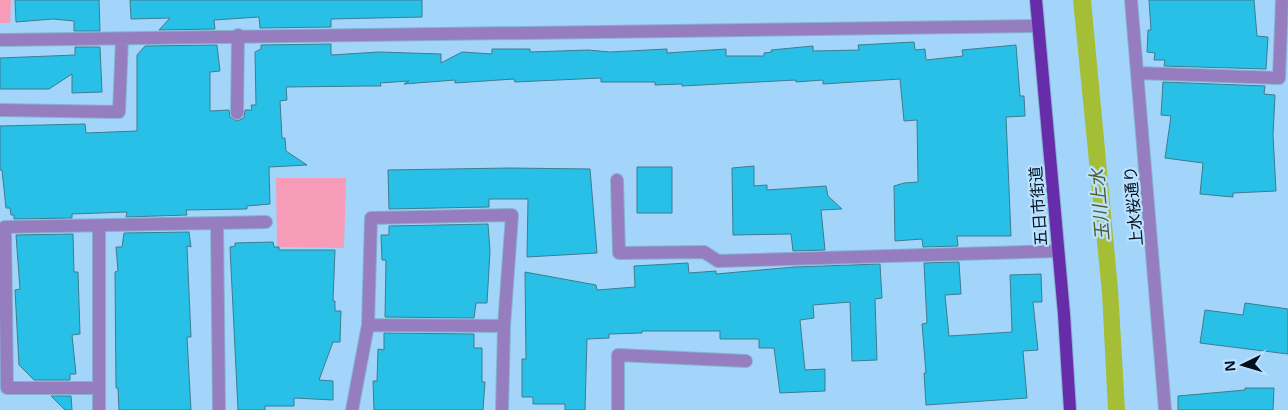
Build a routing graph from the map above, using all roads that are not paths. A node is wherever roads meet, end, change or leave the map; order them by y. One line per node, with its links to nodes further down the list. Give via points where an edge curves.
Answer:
1 (1036, 0): 4 (main road, 五日市街道)
2 (1131, 0): 8 (street, 上水桜通り)
3 (1282, 0): 8 (street, via 1279,78)
4 (1038, 26): 5 (street); 15 (main road, 五日市街道)
5 (238, 35): 6 (street); 10 (street)
6 (122, 39): 7 (street); 9 (street, via 119,112)
7 (0, 40)
8 (1138, 72): 26 (street, 上水桜通り)
9 (0, 110)
10 (237, 113)
11 (617, 180): 15 (street, via 619,253 704,252 718,261)
12 (266, 222): 13 (street)
13 (217, 224): 14 (street); 21 (street)
14 (99, 227): 19 (street); 19 (street, via 5,227 7,388)
15 (1057, 252): 25 (main road, 五日市街道)
16 (368, 325): 17 (street); 17 (street, via 371,218 512,215); 22 (street)
17 (504, 326): 23 (street)
18 (746, 361): 24 (street, via 618,355)
19 (99, 388): 20 (street)
20 (100, 410)
21 (218, 410)
22 (352, 410)
23 (502, 410)
24 (618, 410)
25 (1070, 410)
26 (1165, 410)

